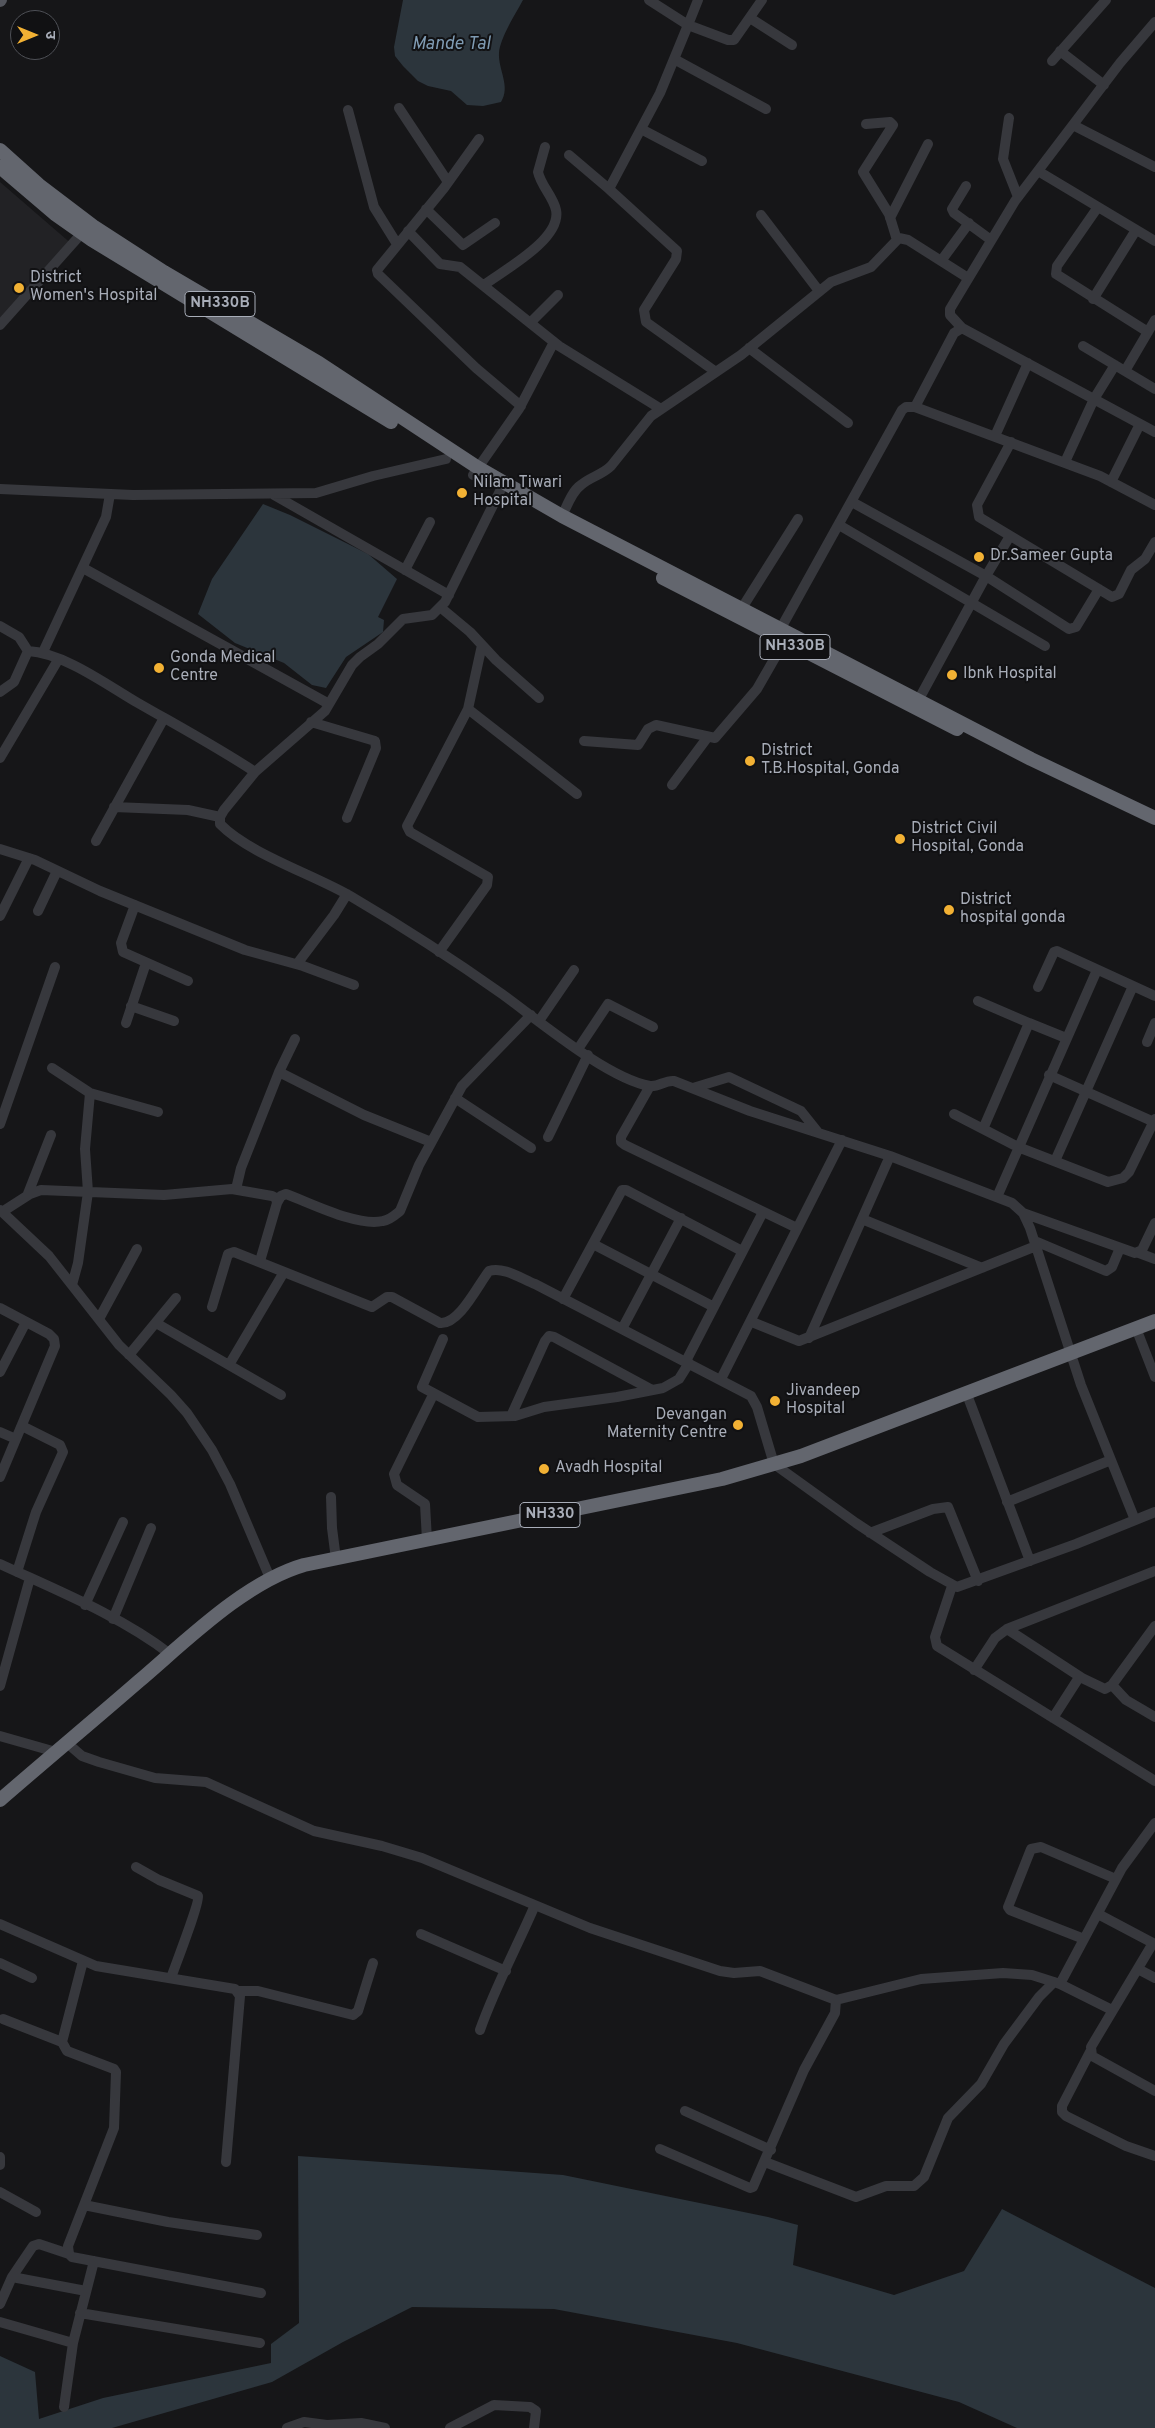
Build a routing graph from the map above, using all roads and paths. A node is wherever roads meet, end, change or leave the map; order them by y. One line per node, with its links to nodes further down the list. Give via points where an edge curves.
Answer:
1 (649, 0): 7 (street)
2 (698, 0): 7 (street)
3 (1106, 0): 9 (street)
4 (760, 1): 5 (street)
5 (750, 18): 7 (street, via 732,41); 8 (street)
6 (1155, 22): 12 (street)
7 (688, 26): 10 (street)
8 (792, 45)
9 (1060, 52): 11 (street); 12 (street)
10 (674, 59): 14 (street); 19 (street)
11 (1052, 61)
12 (1104, 85): 18 (street)
13 (398, 108): 29 (street)
14 (766, 109)
15 (348, 110): 45 (street, via 371,197)
16 (1009, 118): 32 (street, via 1003,159)
17 (866, 124): 36 (street, via 890,122 894,125 863,172)
18 (1073, 125): 26 (street); 28 (street)
19 (641, 129): 25 (street); 31 (street)
20 (479, 139): 29 (street)
21 (928, 144): 36 (street)
22 (545, 147): 48 (street, via 538,172 557,212 554,227 542,243)
23 (0, 150): 76 (highway, NH330B, via 93,226 164,272 319,362)
24 (569, 155): 31 (street)
25 (702, 161)
26 (1155, 167)
27 (0, 168): 41 (highway, NH330B)
28 (1038, 171): 32 (street); 33 (street)
29 (448, 182): 34 (street)
30 (966, 186): 38 (street, via 952,209)
31 (609, 189): 63 (street, via 677,251 676,259 644,310 646,322)
32 (1018, 197): 43 (street)
33 (1098, 207): 39 (street); 51 (street, via 1056,270 1059,277)
34 (426, 209): 37 (street, via 463,245); 40 (street)
35 (761, 215): 49 (street)
36 (890, 218): 42 (street)
37 (495, 224)
38 (969, 224): 43 (street); 46 (street)
39 (1136, 230): 44 (street); 51 (street)
40 (408, 231): 45 (street); 48 (street, via 440,264 460,267)
41 (82, 233): 54 (street); 74 (highway, NH330B, via 378,413)
42 (896, 240): 46 (street, via 908,240); 49 (street, via 871,267 836,279)
43 (991, 240): 47 (street)
44 (1155, 242)
45 (397, 244): 66 (street, via 378,267 378,274 480,372)
46 (941, 261): 47 (street)
47 (968, 278): 55 (street, via 949,312)
48 (484, 285): 53 (street)
49 (819, 291): 59 (street)
50 (558, 295): 53 (street)
51 (1093, 299): 56 (street)
52 (1155, 320): 56 (street)
53 (530, 323): 57 (street)
54 (0, 325)
55 (962, 328): 60 (street); 67 (street, via 954,333)
56 (1148, 332): 62 (street)
57 (554, 342): 66 (street); 68 (street)
58 (1083, 346): 61 (street)
59 (749, 348): 63 (street); 69 (street)
60 (1028, 363): 65 (street); 72 (street)
61 (1115, 365): 62 (street); 65 (street)
62 (1125, 371): 64 (street)
63 (716, 372): 68 (street)
64 (1155, 389)
65 (1094, 400): 70 (street); 75 (street)
66 (521, 406): 76 (street)
67 (915, 407): 72 (street); 82 (street, via 902,410)
68 (661, 409): 84 (street, via 641,426 606,472 581,484)
69 (848, 423)
70 (1140, 424): 71 (street); 77 (street)
71 (1155, 432)
72 (995, 436): 73 (street)
73 (1011, 442): 75 (street); 88 (street, via 976,509 979,517)
74 (446, 459): 76 (highway, NH330B); 81 (street, via 316,493)
75 (1065, 462): 77 (street)
76 (475, 471): 78 (highway, NH330B)
77 (1111, 482): 83 (street)
78 (502, 488): 84 (highway, NH330B); 94 (street); 99 (highway, NH330B)
79 (0, 489): 80 (street)
80 (110, 494): 81 (street); 90 (street, via 106,517)
81 (273, 494): 91 (street)
82 (852, 502): 87 (street); 92 (street)
83 (1155, 506)
84 (562, 516): 97 (highway, NH330B)
85 (798, 518): 97 (street)
86 (430, 522): 91 (street)
87 (839, 525): 95 (street); 99 (street)
88 (1010, 536): 92 (street); 93 (street)
89 (1155, 542): 93 (street, via 1142,562 1131,570 1120,594 1112,597)
90 (83, 568): 103 (street); 108 (street)
91 (405, 570): 94 (street)
92 (986, 576): 93 (street, via 1069,629 1076,627); 95 (street)
93 (1099, 590)
94 (449, 595): 96 (street)
95 (971, 602): 101 (street); 107 (street)
96 (440, 607): 100 (street); 108 (street, via 432,615 408,617 398,623 352,665)
97 (742, 608): 99 (highway, NH330B)
98 (0, 626): 102 (street, via 19,637)
99 (782, 635): 107 (highway, NH330B); 112 (street, via 757,689 718,736); 122 (highway, NH330B)
100 (482, 645): 106 (street); 109 (street)
101 (1045, 646)
102 (28, 651): 103 (street); 105 (street, via 14,682)
103 (43, 652): 104 (street)
104 (58, 660): 110 (street); 114 (street)
105 (0, 692)
106 (539, 698)
107 (919, 699): 121 (highway, NH330B, via 1078,782)
108 (330, 704): 111 (street)
109 (468, 709): 117 (street); 131 (street, via 407,826 410,832 488,877 487,885)
110 (164, 718): 115 (street); 118 (street)
111 (311, 722): 115 (street); 120 (street, via 375,741 376,748)
112 (707, 738): 113 (street, via 656,724 648,729 638,746); 116 (street)
113 (584, 741)
114 (0, 758)
115 (255, 772): 119 (street)
116 (672, 785)
117 (577, 794)
118 (114, 807): 119 (street, via 188,810); 123 (street)
119 (220, 817): 127 (street, via 220,824 233,834)
120 (347, 818)
121 (1155, 818)
122 (1155, 826)
123 (96, 841)
124 (0, 849): 125 (street)
125 (29, 858): 126 (street); 130 (street)
126 (56, 871): 128 (street); 129 (street)
127 (347, 894): 131 (street); 133 (street)
128 (135, 905): 132 (street, via 121,948 126,955); 133 (street, via 246,950)
129 (38, 911)
130 (0, 916)
131 (439, 952): 144 (street)
132 (146, 963): 137 (street); 143 (street)
133 (297, 964): 138 (street)
134 (55, 967): 166 (street)
135 (574, 970): 144 (street)
136 (1097, 970): 139 (street); 140 (street, via 1057,951); 150 (street)
137 (188, 981)
138 (354, 985)
139 (1133, 986): 141 (street); 160 (street)
140 (1038, 987)
141 (1155, 996)
142 (978, 1001): 148 (street)
143 (131, 1006): 145 (street); 147 (street)
144 (535, 1018): 153 (street); 162 (street, via 470,1076)
145 (174, 1022)
146 (1155, 1022): 152 (street)
147 (126, 1023)
148 (1030, 1023): 150 (street); 167 (street)
149 (653, 1027): 153 (street, via 608,1004)
150 (1066, 1038): 157 (street)
151 (295, 1039): 156 (street)
152 (1147, 1042)
153 (578, 1049): 154 (street)
154 (588, 1055): 158 (street, via 613,1071); 170 (street)
155 (52, 1068): 161 (street)
156 (279, 1072): 172 (street, via 356,1112); 177 (street, via 241,1168)
157 (1049, 1075): 160 (street); 173 (street)
158 (650, 1086): 159 (street, via 656,1087 667,1080); 183 (street, via 621,1142)
159 (693, 1088): 168 (street, via 750,1111); 168 (street, via 729,1077 801,1111)
160 (1086, 1091): 165 (street); 176 (street)
161 (90, 1093): 163 (street); 178 (street, via 85,1149)
162 (455, 1098): 172 (street); 174 (street)
163 (158, 1112)
164 (954, 1114): 167 (street)
165 (1154, 1121): 176 (street, via 1128,1172 1116,1181 1108,1182)
166 (0, 1124)
167 (983, 1129): 173 (street)
168 (817, 1131): 171 (street)
169 (51, 1136): 179 (street)
170 (548, 1137)
171 (842, 1140): 175 (street); 188 (street)
172 (431, 1142): 181 (street, via 400,1211 385,1221 360,1221 286,1194)
173 (1018, 1147): 176 (street); 180 (street)
174 (531, 1148)
175 (890, 1156): 180 (street); 186 (street)
176 (1055, 1162)
177 (236, 1189): 178 (street, via 164,1195); 181 (street, via 272,1196)
178 (88, 1192): 179 (street, via 41,1190); 200 (street)
179 (27, 1196): 182 (street)
180 (997, 1197): 184 (street, via 1012,1203)
181 (277, 1204): 196 (street)
182 (1, 1211): 200 (street, via 49,1256)
183 (763, 1212): 188 (street); 193 (street)
184 (1023, 1213): 190 (street); 191 (street)
185 (681, 1218): 189 (street, via 622,1190); 193 (street); 199 (street)
186 (862, 1220): 197 (street); 213 (street)
187 (1155, 1223): 194 (street)
188 (797, 1228): 210 (street)
189 (592, 1244): 199 (street); 202 (street)
190 (1036, 1244): 191 (street, via 1106,1271 1112,1267); 197 (street); 215 (street)
191 (1120, 1248): 194 (street)
192 (137, 1249): 206 (street)
193 (742, 1251): 204 (street)
194 (1139, 1253): 195 (street)
195 (1155, 1259)
196 (260, 1261): 198 (street); 203 (street, via 234,1252 228,1254)
197 (982, 1268): 213 (street)
198 (284, 1272): 202 (street, via 372,1307 392,1297 446,1324 456,1318 492,1269 506,1272); 218 (street)
199 (651, 1275): 204 (street); 212 (street)
200 (72, 1285): 206 (street)
201 (176, 1298): 209 (street)
202 (564, 1299): 212 (street)
203 (212, 1307)
204 (714, 1307): 217 (street)
205 (0, 1308): 208 (street)
206 (99, 1319): 216 (street)
207 (1155, 1321): 211 (highway, NH330)
208 (26, 1322): 219 (street); 227 (street, via 49,1334 55,1346)
209 (156, 1322): 216 (street); 218 (street)
210 (752, 1322): 213 (street, via 793,1341); 221 (street)
211 (1136, 1328): 215 (highway, NH330); 220 (street)
212 (622, 1329): 217 (street)
213 (809, 1338)
214 (442, 1339): 225 (street, via 423,1385 424,1390)
215 (1071, 1352): 223 (highway, NH330); 230 (street)
216 (129, 1355): 247 (street, via 187,1412 212,1450)
217 (687, 1362): 221 (street); 222 (street, via 674,1384)
218 (229, 1365): 224 (street)
219 (0, 1372)
220 (1155, 1376)
221 (721, 1379): 231 (street, via 754,1401)
222 (652, 1390): 226 (street, via 544,1407); 226 (street, via 549,1336)
223 (966, 1392): 231 (highway, NH330); 234 (street)
224 (281, 1395)
225 (433, 1395): 226 (street, via 478,1417); 240 (street, via 394,1474 397,1485 424,1504)
226 (511, 1416)
227 (22, 1426): 229 (street); 244 (street, via 60,1445 63,1452 36,1512)
228 (0, 1432): 229 (street)
229 (16, 1439): 232 (street)
230 (1111, 1460): 234 (street); 236 (street)
231 (774, 1464): 239 (street); 240 (highway, NH330, via 642,1497)
232 (0, 1478)
233 (331, 1497): 241 (street)
234 (1007, 1502): 242 (street)
235 (1155, 1512): 236 (street)
236 (1135, 1520): 242 (street)
237 (123, 1522): 250 (street)
238 (151, 1528): 251 (street)
239 (870, 1533): 248 (street, via 933,1509 948,1507); 249 (street)
240 (427, 1540): 241 (highway, NH330)
241 (336, 1559): 247 (highway, NH330, via 304,1565)
242 (1030, 1561): 248 (street)
243 (0, 1564): 244 (street)
244 (17, 1572): 246 (street)
245 (1152, 1575): 253 (street)
246 (30, 1578): 250 (street); 258 (street)
247 (270, 1578): 254 (highway, NH330)
248 (978, 1581): 249 (street)
249 (952, 1586): 255 (street, via 935,1642)
250 (85, 1605): 251 (street)
251 (113, 1619): 254 (street)
252 (1155, 1627): 257 (street)
253 (1007, 1629): 255 (street, via 995,1638); 256 (street)
254 (170, 1654): 262 (highway, NH330)
255 (974, 1670): 260 (street)
256 (1082, 1678): 257 (street, via 1105,1689); 260 (street, via 1075,1682)
257 (1112, 1685): 259 (street, via 1126,1700)
258 (0, 1686)
259 (1155, 1717)
260 (1053, 1718): 263 (street)
261 (0, 1736): 262 (street)
262 (62, 1748): 264 (highway, NH330); 268 (street, via 155,1778 213,1784 314,1831 422,1858)
263 (1155, 1781)
264 (0, 1800)
265 (1155, 1824): 267 (street)
266 (136, 1866): 280 (street, via 159,1880 198,1896 198,1904)
267 (1116, 1879): 269 (street); 272 (street, via 1041,1847 1031,1849 1008,1907)
268 (535, 1906): 278 (street); 284 (street, via 720,1972 760,1971)
269 (1098, 1914): 272 (street); 273 (street)
270 (0, 1924): 274 (street)
271 (421, 1934): 278 (street)
272 (1084, 1939): 282 (street)
273 (1154, 1941): 277 (street)
274 (83, 1961): 280 (street); 288 (street)
275 (0, 1963): 279 (street)
276 (373, 1964): 283 (street, via 358,2011 353,2015 258,1991)
277 (1138, 1969): 281 (street); 285 (street)
278 (506, 1972): 287 (street, via 492,1995)
279 (32, 1978)
280 (171, 1978): 283 (street)
281 (1155, 1978)
282 (1057, 1983): 284 (street, via 1032,1975 1003,1973 930,1979); 285 (street); 297 (street, via 1039,1997 1004,2044 981,2084 948,2118 924,2177 914,2186 881,2187 856,2197)
283 (239, 1991): 296 (street)
284 (836, 2000): 293 (street, via 836,2013 804,2070)
285 (1112, 2010): 289 (street)
286 (3, 2019): 288 (street)
287 (480, 2030)
288 (62, 2042): 300 (street, via 67,2051 116,2072 114,2128)
289 (1090, 2052): 290 (street); 294 (street, via 1062,2106 1062,2112 1126,2146)
290 (1155, 2091)
291 (685, 2111): 293 (street)
292 (660, 2149): 297 (street, via 750,2188 756,2185)
293 (771, 2150): 297 (street)
294 (1155, 2156)
295 (0, 2157): 298 (street)
296 (226, 2162)
297 (765, 2162)
298 (0, 2164)
299 (0, 2192): 301 (street)
300 (84, 2205): 302 (street); 303 (street)
301 (36, 2212)
302 (257, 2235)
303 (68, 2254): 304 (street); 305 (street, via 36,2244)
304 (94, 2261): 306 (street); 307 (street)
305 (12, 2278): 306 (street); 308 (street)
306 (86, 2291): 309 (street)
307 (261, 2293)
308 (0, 2304)
309 (80, 2313): 311 (street); 312 (street)
310 (0, 2322): 311 (street)
311 (73, 2343): 313 (street)
312 (260, 2343)
313 (64, 2407)
314 (287, 2428): 315 (street, via 304,2422 326,2425 362,2423)
315 (385, 2428)
316 (450, 2428): 317 (street, via 494,2405 530,2407 537,2416)
317 (534, 2428)

